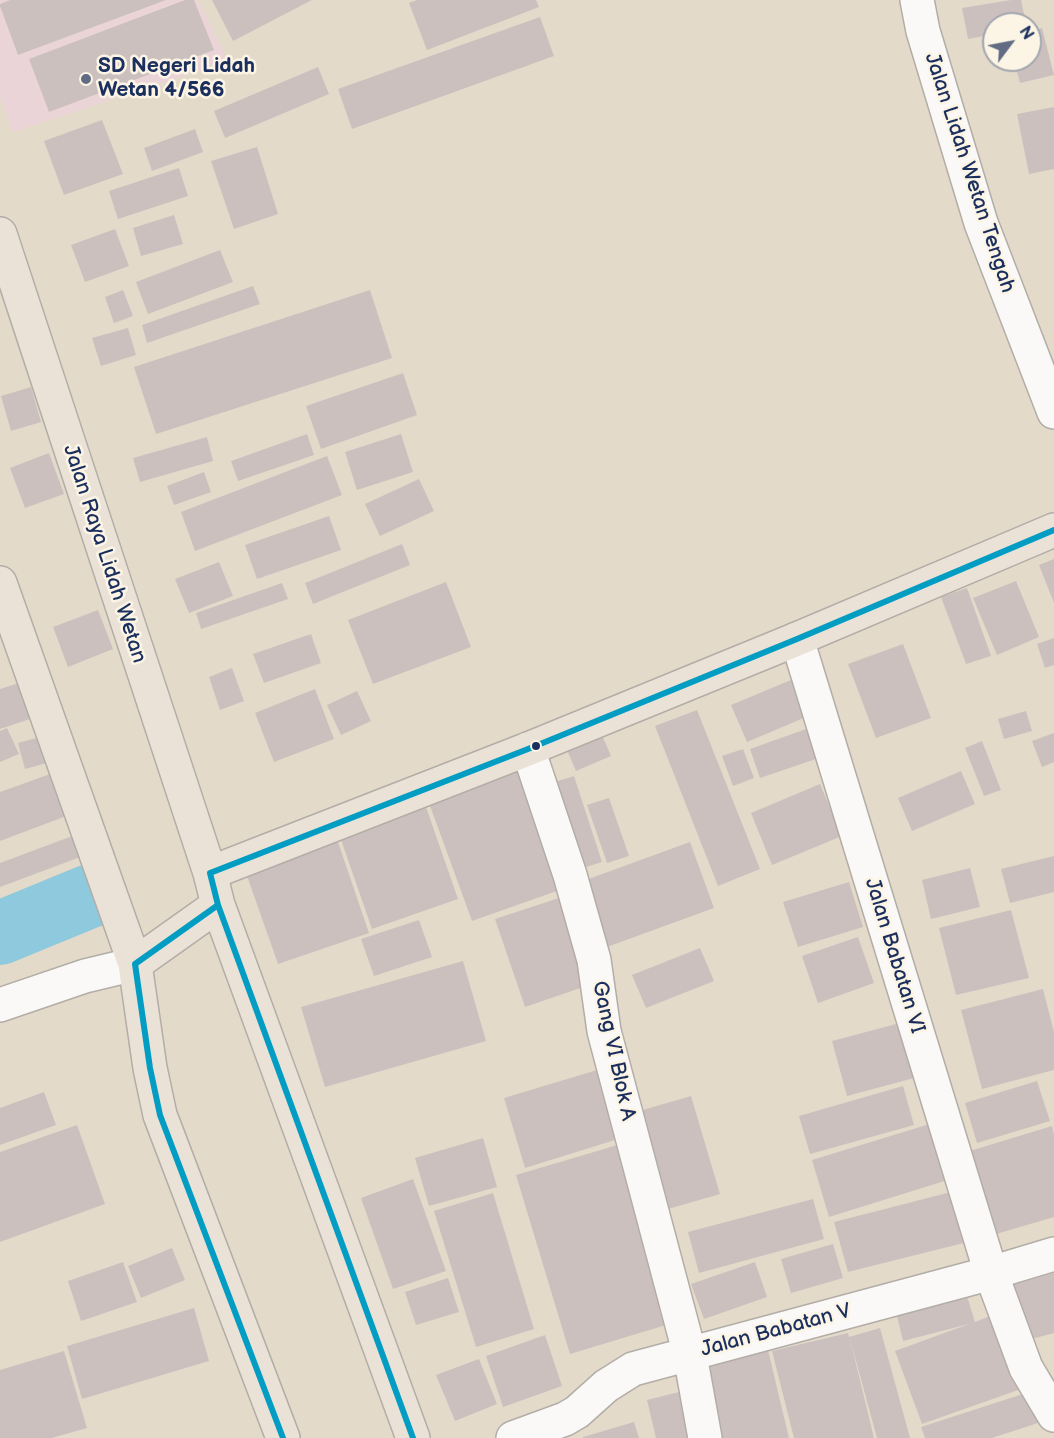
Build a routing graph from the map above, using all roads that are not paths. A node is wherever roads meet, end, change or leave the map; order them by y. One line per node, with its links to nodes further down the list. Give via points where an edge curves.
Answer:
1 (916, 0): 3 (street, Jalan Lidah Wetan Tengah, via 981,223)
2 (0, 234): 8 (main road, Jalan Raya Lidah Wetan)
3 (1054, 412)
4 (1054, 530): 6 (main road)
5 (0, 583): 10 (main road)
6 (797, 639): 7 (main road); 13 (street, Jalan Babatan VI)
7 (528, 749): 8 (main road); 14 (street, Gang VI Blok A, via 594,960 604,1031)
8 (210, 873): 9 (main road, Jalan Raya Lidah Wetan)
9 (218, 905): 10 (main road); 17 (main road, Jalan Raya Lidah Wetan)
10 (135, 964): 11 (street, via 85,976); 16 (main road, via 160,1115)
11 (0, 1005)
12 (1054, 1254): 13 (street, Jalan Babatan V)
13 (991, 1274): 14 (street, Jalan Babatan V); 15 (street, Jalan Babatan VI, via 1026,1368)
14 (690, 1354): 18 (street, Jalan Babatan V, via 633,1369 606,1386 577,1413); 19 (street, Gang VI Blok A)
15 (1054, 1415)
16 (283, 1438)
17 (413, 1438)
18 (513, 1438)
19 (705, 1438)

